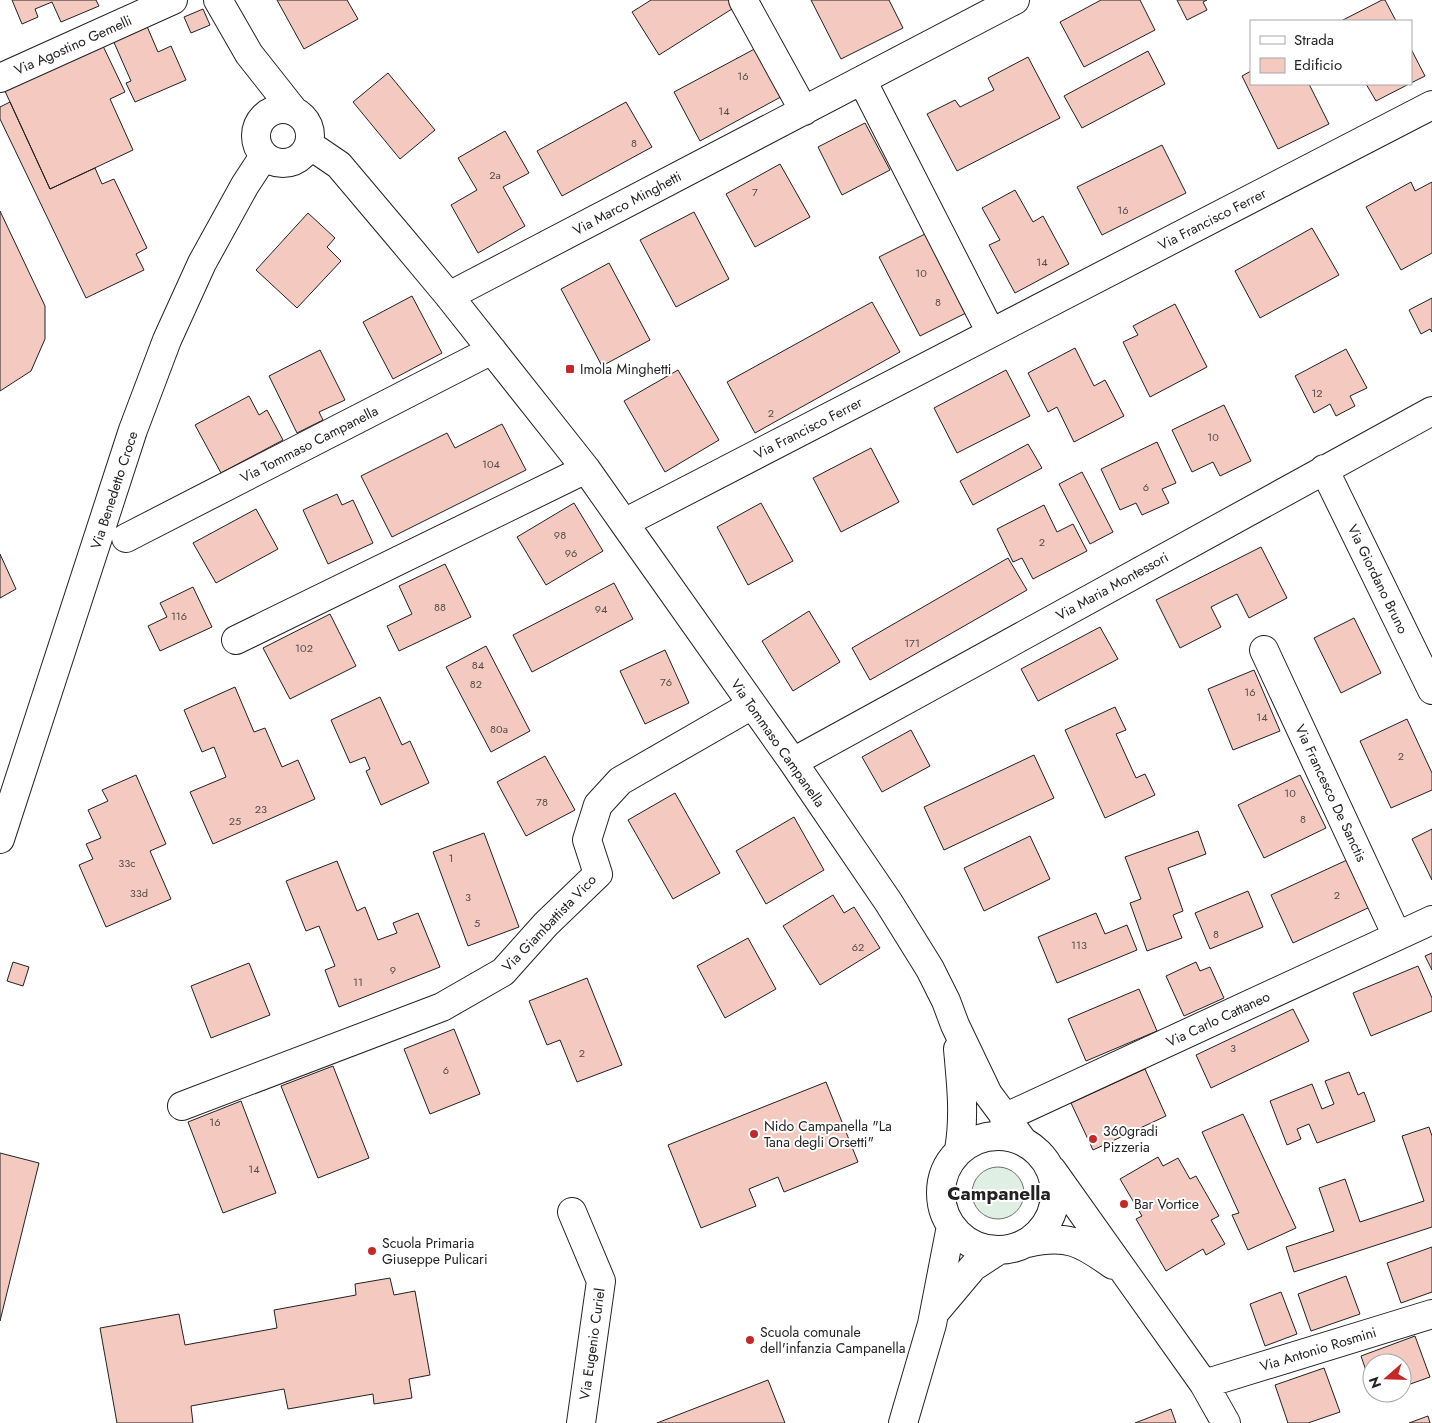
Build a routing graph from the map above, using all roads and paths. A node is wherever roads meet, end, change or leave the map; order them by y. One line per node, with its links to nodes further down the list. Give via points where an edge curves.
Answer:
1 (173, 0): 6 (street, Via Agostino Gemelli)
2 (218, 0): 5 (street)
3 (743, 0): 10 (street)
4 (1015, 0): 7 (street, Via Marco Minghetti)
5 (249, 54): 9 (street); 11 (street, via 260,89)
6 (0, 78)
7 (862, 80): 10 (street, Via Marco Minghetti); 15 (street)
8 (1432, 105): 15 (street, Via Francisco Ferrer)
9 (294, 111): 11 (street, via 278,109); 12 (street, via 308,124 310,141)
10 (804, 111): 14 (street, Via Marco Minghetti)
11 (264, 117): 13 (street, via 256,132 256,140)
12 (307, 150): 13 (street, via 295,161 287,163); 14 (street, Via Tommaso Campanella, via 318,150 339,164)
13 (264, 156): 27 (street, Via Benedetto Croce, via 202,263 163,349 133,430)
14 (450, 296): 16 (street, Via Tommaso Campanella)
15 (991, 333): 20 (street, Via Francisco Ferrer)
16 (492, 350): 18 (street, Via Tommaso Campanella); 21 (street, Via Tommaso Campanella)
17 (1432, 411): 19 (street, Via Maria Montessori)
18 (586, 469): 20 (street, Via Tommaso Campanella); 22 (street)
19 (1324, 469): 24 (street, Via Giordano Bruno); 26 (street, Via Maria Montessori)
20 (624, 523): 25 (street, Via Tommaso Campanella)
21 (126, 538)
22 (236, 640)
23 (1264, 650): 29 (street, Via Francesco De Sanctis)
24 (1432, 690)
25 (752, 705): 26 (street, Via Tommaso Campanella); 31 (street, Via Giambattista Vico, via 620,781 598,805 587,840 598,874 546,924 503,972 442,1008)
26 (793, 762): 30 (street, Via Tommaso Campanella, via 930,969)
27 (0, 839)
28 (1432, 920): 29 (street, Via Carlo Cattaneo)
29 (1397, 936): 32 (street, Via Carlo Cattaneo)
30 (955, 1025): 32 (street, Via Tommaso Campanella, via 982,1084); 34 (street, Via Tommaso Campanella, via 963,1098)
31 (182, 1106)
32 (1004, 1118): 33 (street, Via Tommaso Campanella)
33 (1033, 1149): 34 (street, via 1007,1136 990,1136 973,1140); 37 (street, via 1052,1173 1055,1194 1047,1222); 39 (street, Via Tommaso Campanella)
34 (959, 1150): 36 (street, via 948,1163 940,1195 943,1212)
35 (572, 1212): 43 (street, Via Eugenio Curiel, via 601,1281)
36 (951, 1226): 38 (street, via 964,1240 981,1248); 40 (street)
37 (1027, 1243): 38 (street, Via Tommaso Campanella); 39 (street, Via Tommaso Campanella, via 1048,1238 1064,1239 1092,1250)
38 (999, 1250): 40 (street, via 973,1267)
39 (1126, 1275): 42 (street, Via Tommaso Campanella)
40 (935, 1312): 44 (street)
41 (1432, 1314): 42 (street, Via Antonio Rosmini)
42 (1204, 1384): 45 (street, Via Tommaso Campanella)
43 (581, 1423)
44 (903, 1423)
45 (1226, 1423)

